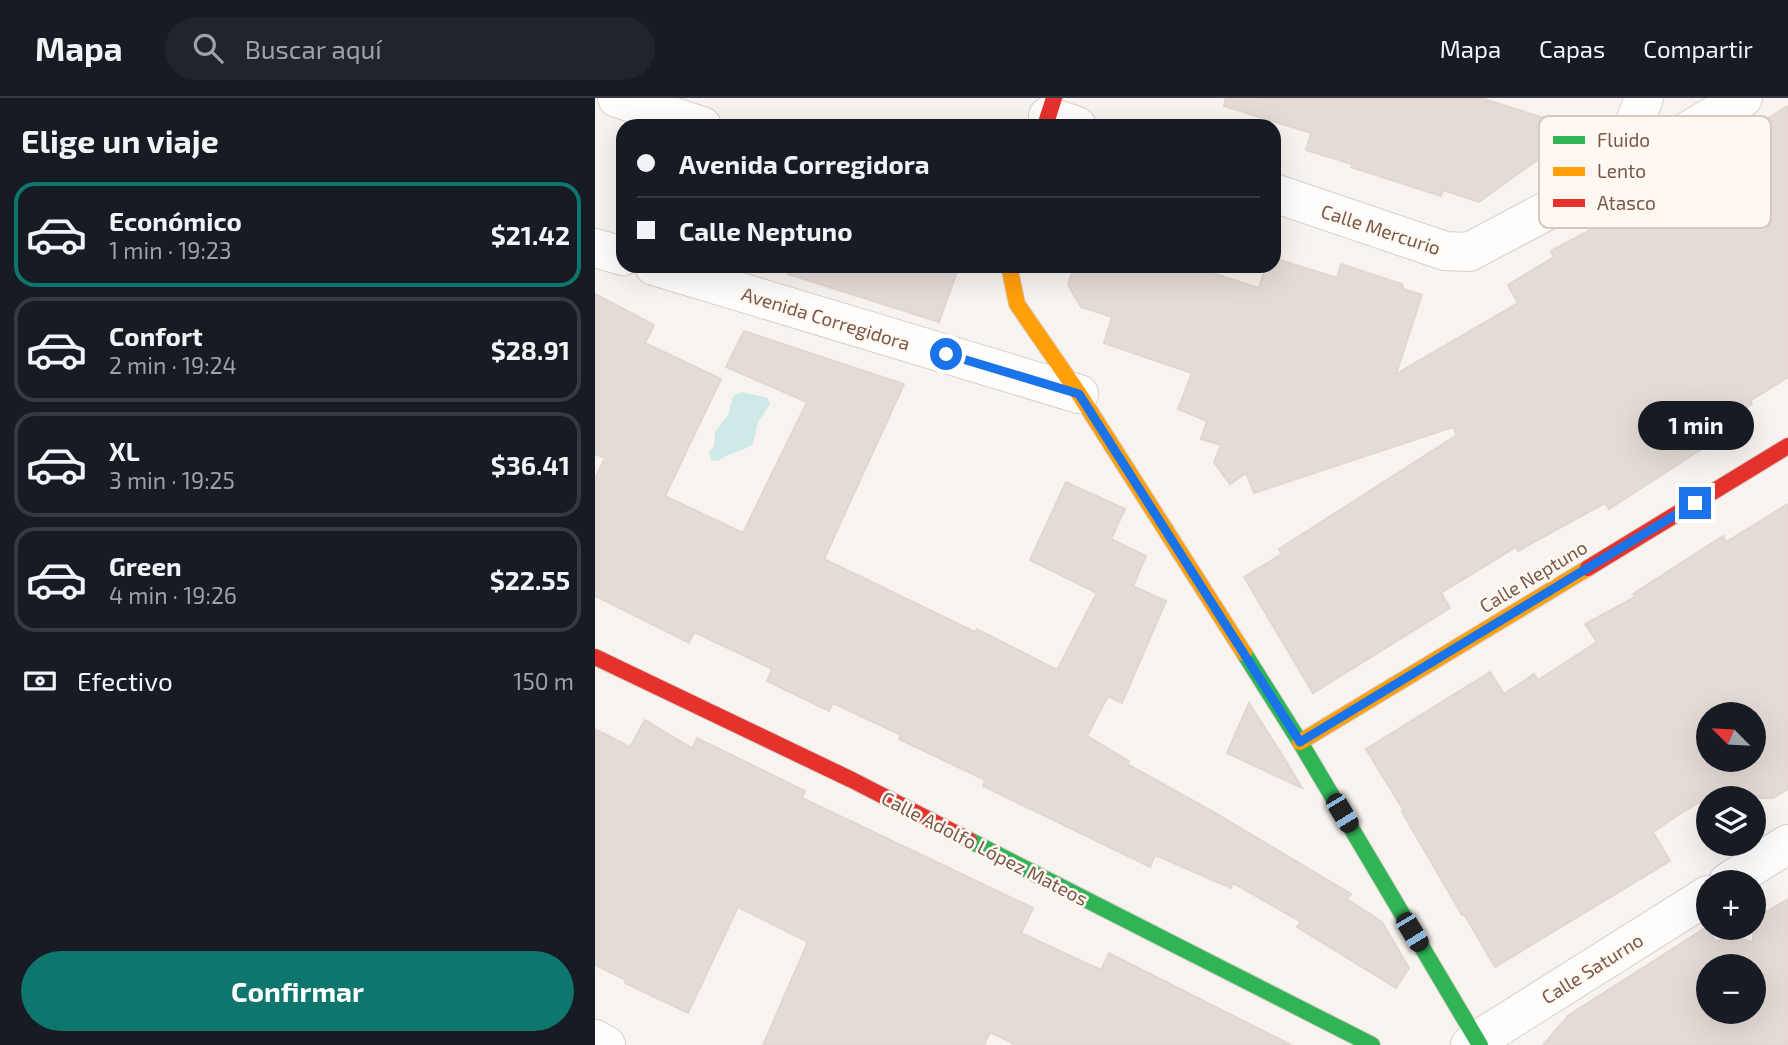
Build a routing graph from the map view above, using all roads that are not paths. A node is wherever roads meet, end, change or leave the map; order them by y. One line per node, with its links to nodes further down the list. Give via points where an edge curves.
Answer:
1 (617, 98): 6 (street)
2 (1644, 98): 4 (street)
3 (1743, 98): 5 (street, Calle Mercurio)
4 (1637, 116)
5 (1713, 116)
6 (681, 119)
7 (1281, 195): 8 (street, Calle Mercurio, via 1445,251 1469,252)
8 (1539, 215)
9 (595, 248): 10 (street)
10 (616, 255)
11 (678, 273): 13 (street, Avenida Corregidora)
12 (1010, 273): 13 (street, via 1017,304)
13 (1079, 394): 16 (street)
14 (1788, 446): 16 (street, Calle Neptuno)
15 (595, 657): 23 (street, Calle Adolfo López Mateos, via 852,780)
16 (1300, 742): 21 (street)
17 (1788, 844): 18 (street)
18 (1747, 870)
19 (1696, 903): 21 (street, Calle Saturno)
20 (595, 1040): 22 (street)
21 (1475, 1043)
22 (606, 1045)
23 (1372, 1045)

